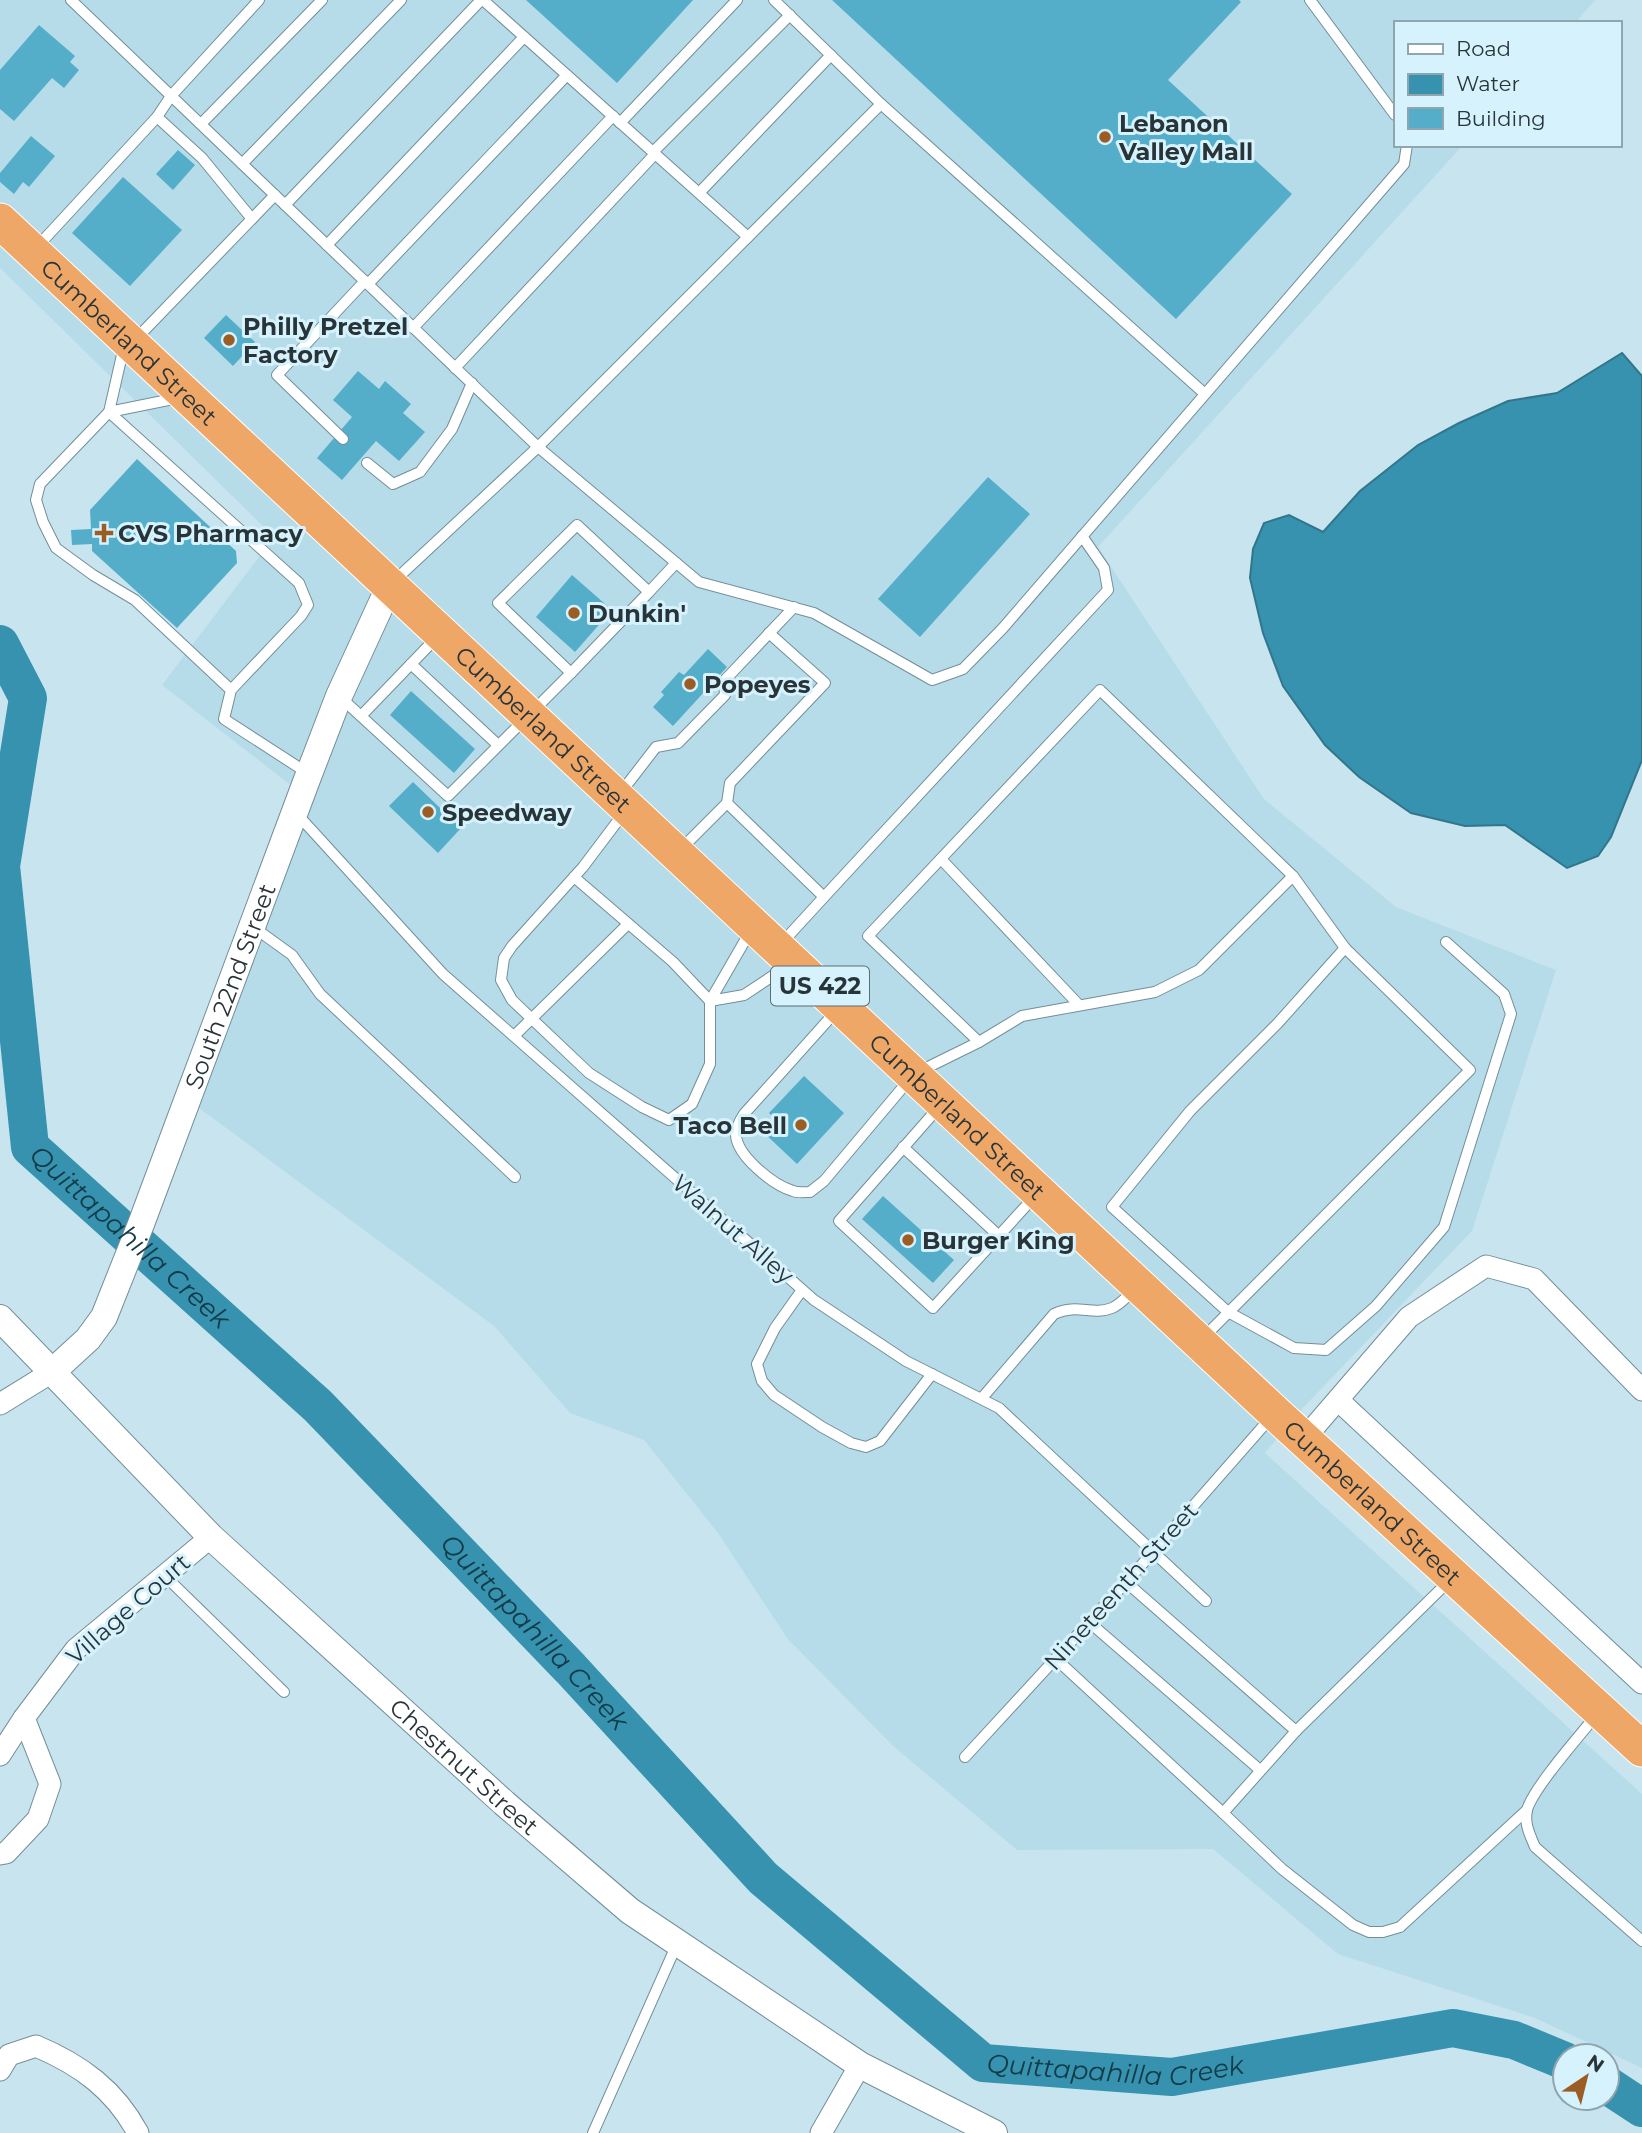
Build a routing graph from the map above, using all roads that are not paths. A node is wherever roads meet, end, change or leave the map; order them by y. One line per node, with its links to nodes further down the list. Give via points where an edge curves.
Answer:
1 (71, 0): 13 (lane)
2 (259, 0): 13 (lane)
3 (322, 0): 18 (lane)
4 (401, 0): 21 (lane)
5 (482, 0): 10 (lane); 24 (lane)
6 (737, 0): 17 (lane)
7 (774, 0): 9 (lane)
8 (1310, 0): 15 (lane)
9 (790, 15): 11 (lane); 20 (lane)
10 (524, 37): 12 (lane); 28 (lane)
11 (831, 55): 14 (lane); 22 (lane)
12 (566, 75): 17 (lane); 30 (lane)
13 (171, 96): 16 (lane); 18 (lane)
14 (881, 104): 27 (lane); 35 (lane)
15 (1394, 114)
16 (157, 117): 25 (lane, via 202,158); 29 (lane)
17 (617, 119): 20 (lane); 31 (lane)
18 (201, 124): 21 (lane)
19 (1407, 147): 35 (lane, via 1404,164)
20 (654, 153): 22 (lane); 33 (lane)
21 (242, 164): 23 (lane)
22 (699, 193): 27 (lane)
23 (275, 195): 24 (lane); 25 (lane)
24 (285, 205): 28 (lane)
25 (252, 219): 32 (lane)
26 (0, 221): 29 (highway, Cumberland Street / US 422)
27 (748, 237): 39 (lane)
28 (327, 245): 30 (lane)
29 (33, 252): 32 (highway, Cumberland Street / US 422)
30 (366, 283): 31 (lane); 38 (lane, via 277,376)
31 (413, 328): 33 (lane)
32 (128, 342): 36 (highway, Cumberland Street / US 422); 37 (lane)
33 (455, 368): 34 (lane)
34 (472, 383): 39 (lane); 40 (lane, via 452,429 420,472 393,484)
35 (1205, 394): 41 (lane)
36 (186, 397): 37 (lane); 43 (highway, Cumberland Street / US 422)
37 (109, 412): 50 (lane, via 40,484 36,500 43,522 56,548 135,600); 50 (lane, via 299,583 304,593 308,605 301,616)
38 (343, 439)
39 (538, 447): 42 (lane); 43 (lane)
40 (368, 463)
41 (1082, 536): 45 (lane, via 963,669 932,680 814,613); 63 (lane, via 1104,568 1108,590)
42 (676, 563): 44 (lane); 45 (lane, via 699,582)
43 (390, 585): 46 (highway, Cumberland Street / US 422); 51 (street, South 22nd Street)
44 (649, 592): 49 (lane); 49 (lane, via 577,525 498,603)
45 (794, 607): 47 (lane)
46 (441, 633): 48 (lane); 53 (highway, Cumberland Street / US 422)
47 (769, 633): 56 (lane, via 724,681 725,695 678,743 656,747); 57 (lane, via 825,683 730,783)
48 (411, 664): 52 (lane); 54 (lane)
49 (571, 673): 53 (lane)
50 (230, 691): 55 (lane, via 224,719)
51 (339, 696): 52 (lane); 55 (street, South 22nd Street)
52 (361, 716): 54 (lane, via 448,796)
53 (527, 716): 54 (lane); 56 (highway, Cumberland Street / US 422)
54 (498, 745)
55 (309, 774): 58 (street, South 22nd Street)
56 (622, 803): 59 (highway, Cumberland Street / US 422); 62 (lane)
57 (727, 803): 59 (lane); 63 (lane)
58 (295, 811): 65 (street, South 22nd Street); 73 (lane, Walnut Alley, via 443,974)
59 (677, 854): 67 (highway, Cumberland Street / US 422)
60 (941, 859): 61 (lane, via 1100,690); 71 (lane); 74 (lane, via 868,936)
61 (1293, 876): 68 (lane); 71 (lane, via 1199,970 1155,992)
62 (574, 877): 64 (lane); 72 (lane, via 503,958 500,980)
63 (824, 897): 67 (lane)
64 (628, 924): 69 (lane); 72 (lane)
65 (252, 926): 80 (lane, via 292,955 320,994); 88 (street, South 22nd Street, via 104,1317 88,1339)
66 (1446, 942): 77 (lane, via 1504,993 1511,1014)
67 (775, 944): 69 (lane); 69 (lane, via 744,995); 70 (highway, Cumberland Street / US 422)
68 (1345, 948): 75 (lane); 85 (lane, via 1190,1111 1112,1207)
69 (710, 1001): 72 (lane, via 709,1064 692,1104 669,1120 589,1073)
70 (841, 1005): 76 (highway, Cumberland Street / US 422); 76 (lane, via 744,1114 736,1135 741,1152 751,1163 794,1192 810,1192 842,1161)
71 (1079, 1006): 74 (lane, via 1022,1016)
72 (531, 1018): 73 (lane)
73 (514, 1036): 84 (lane, Walnut Alley)
74 (979, 1042): 76 (lane)
75 (1470, 1070): 77 (lane); 85 (lane)
76 (914, 1074): 78 (highway, Cumberland Street / US 422)
77 (1489, 1085): 85 (lane, via 1444,1227 1376,1306 1326,1350 1294,1348)
78 (943, 1102): 79 (lane); 81 (highway, Cumberland Street / US 422)
79 (904, 1147): 82 (lane); 82 (lane, via 839,1221 933,1308)
80 (514, 1177)
81 (1039, 1192): 82 (lane); 83 (highway, Cumberland Street / US 422)
82 (999, 1236)
83 (1139, 1286): 87 (highway, Cumberland Street / US 422); 91 (lane, via 1113,1308 1068,1308 1055,1314)
84 (802, 1290): 89 (lane, Walnut Alley); 89 (lane, via 757,1364 762,1381 774,1395 800,1414 866,1447 880,1441)
85 (1228, 1312): 87 (lane)
86 (0, 1318): 88 (street, Chestnut Street)
87 (1199, 1342): 94 (highway, Cumberland Street / US 422)
88 (52, 1371): 93 (street); 96 (street, Chestnut Street)
89 (932, 1374): 91 (lane, Walnut Alley)
90 (1642, 1390): 92 (street, via 1534,1279 1486,1266 1409,1317)
91 (982, 1398): 97 (lane, Walnut Alley, via 999,1408)
92 (1338, 1400): 95 (street); 104 (street)
93 (0, 1404)
94 (1275, 1413): 95 (highway, Cumberland Street / US 422); 97 (lane, Nineteenth Street)
95 (1303, 1440): 99 (highway, Cumberland Street / US 422)
96 (211, 1537): 98 (street, Village Court); 117 (street, Chestnut Street, via 505,1803 630,1911)
97 (1153, 1552): 100 (lane, Nineteenth Street); 101 (lane, Walnut Alley)
98 (164, 1576): 105 (lane); 107 (street, Village Court, via 76,1649)
99 (1452, 1578): 106 (highway, Cumberland Street / US 422); 108 (lane)
100 (1126, 1582): 102 (lane, Nineteenth Street); 108 (lane)
101 (1206, 1601)
102 (1089, 1622): 103 (lane, Nineteenth Street); 112 (lane)
103 (1056, 1659): 111 (lane, Nineteenth Street); 114 (lane)
104 (1642, 1683)
105 (284, 1692)
106 (1599, 1711): 109 (highway, Cumberland Street / US 422); 113 (lane)
107 (24, 1718): 110 (street, Village Court); 115 (street, via 50,1784 38,1819)
108 (1296, 1731): 112 (lane)
109 (1642, 1749)
110 (0, 1755)
111 (965, 1758)
112 (1260, 1770): 114 (lane)
113 (1527, 1810): 114 (lane, via 1400,1927 1382,1932 1353,1925 1282,1869); 116 (lane, via 1527,1829 1535,1847)
114 (1223, 1813)
115 (0, 1854)
116 (1642, 1941)
117 (677, 1944): 118 (street, Chestnut Street); 121 (lane)
118 (860, 2065): 122 (street); 123 (street, Chestnut Street)
119 (0, 2070): 120 (street, via 9,2055 36,2046 67,2059 125,2110)
120 (138, 2133)
121 (593, 2133)
122 (821, 2133)
123 (994, 2133)

